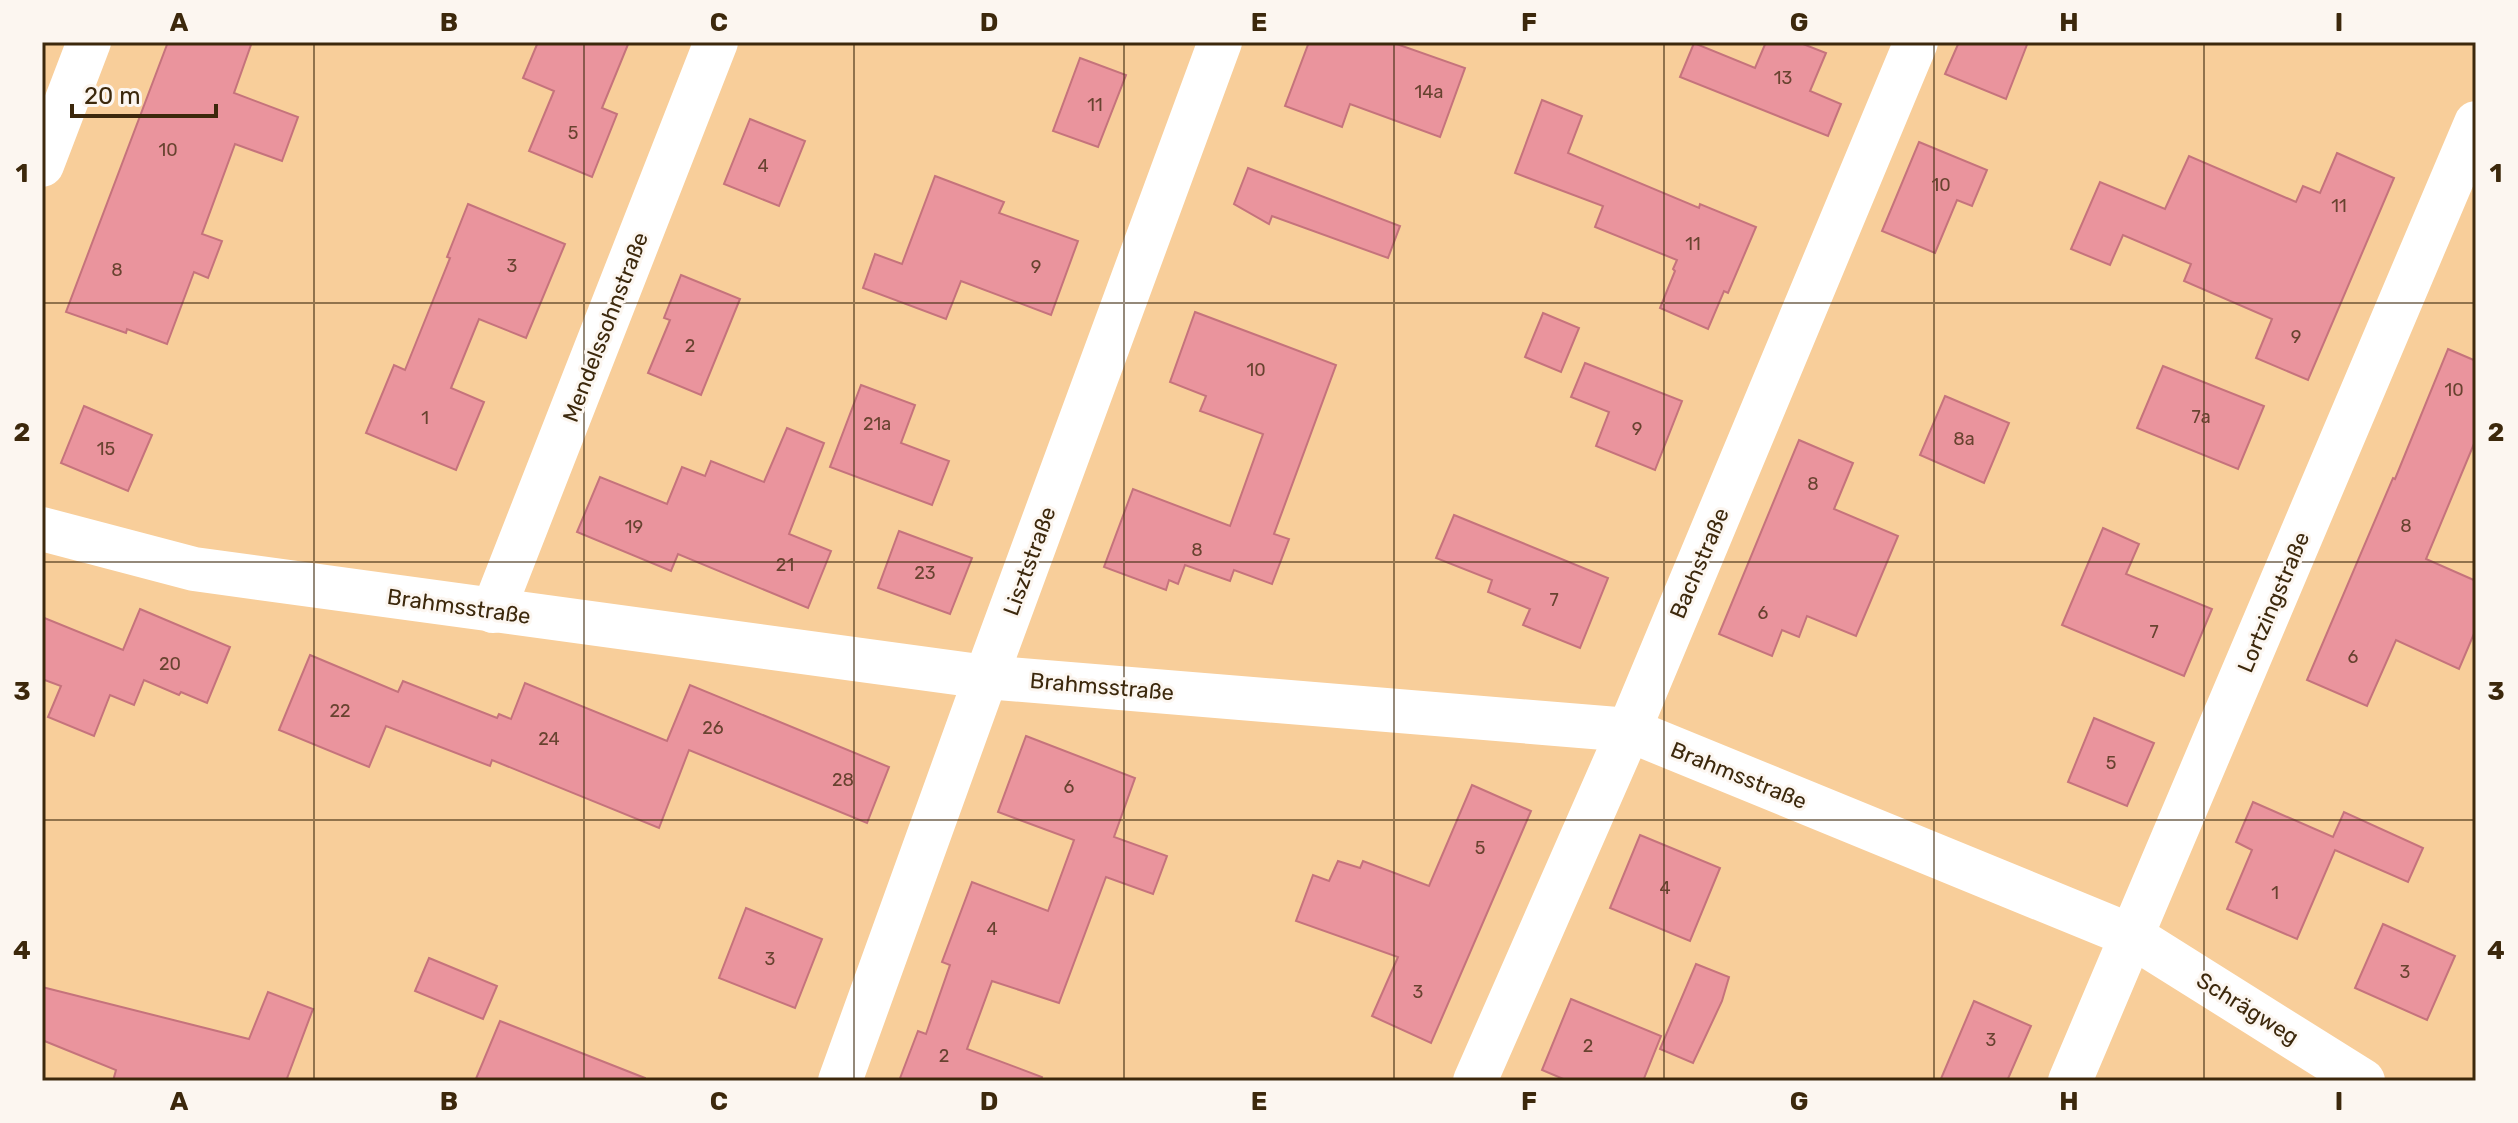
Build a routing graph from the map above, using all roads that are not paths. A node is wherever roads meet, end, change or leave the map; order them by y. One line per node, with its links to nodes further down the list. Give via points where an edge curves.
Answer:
1 (89, 42): 6 (street)
2 (716, 42): 8 (street, Mendelssohnstraße)
3 (1220, 42): 9 (street, Lisztstraße)
4 (1916, 42): 10 (street, Bachstraße)
5 (2476, 123): 11 (street, Lortzingstraße)
6 (42, 165)
7 (42, 529): 8 (street, Brahmsstraße, via 194,569)
8 (493, 611): 9 (street, Brahmsstraße)
9 (986, 677): 10 (street, Brahmsstraße); 12 (street, Lisztstraße)
10 (1629, 730): 11 (street, Brahmsstraße); 13 (street, Bachstraße)
11 (2132, 936): 14 (street, Lortzingstraße); 15 (street, Schrägweg)
12 (840, 1081)
13 (1475, 1081)
14 (2070, 1081)
15 (2363, 1081)

